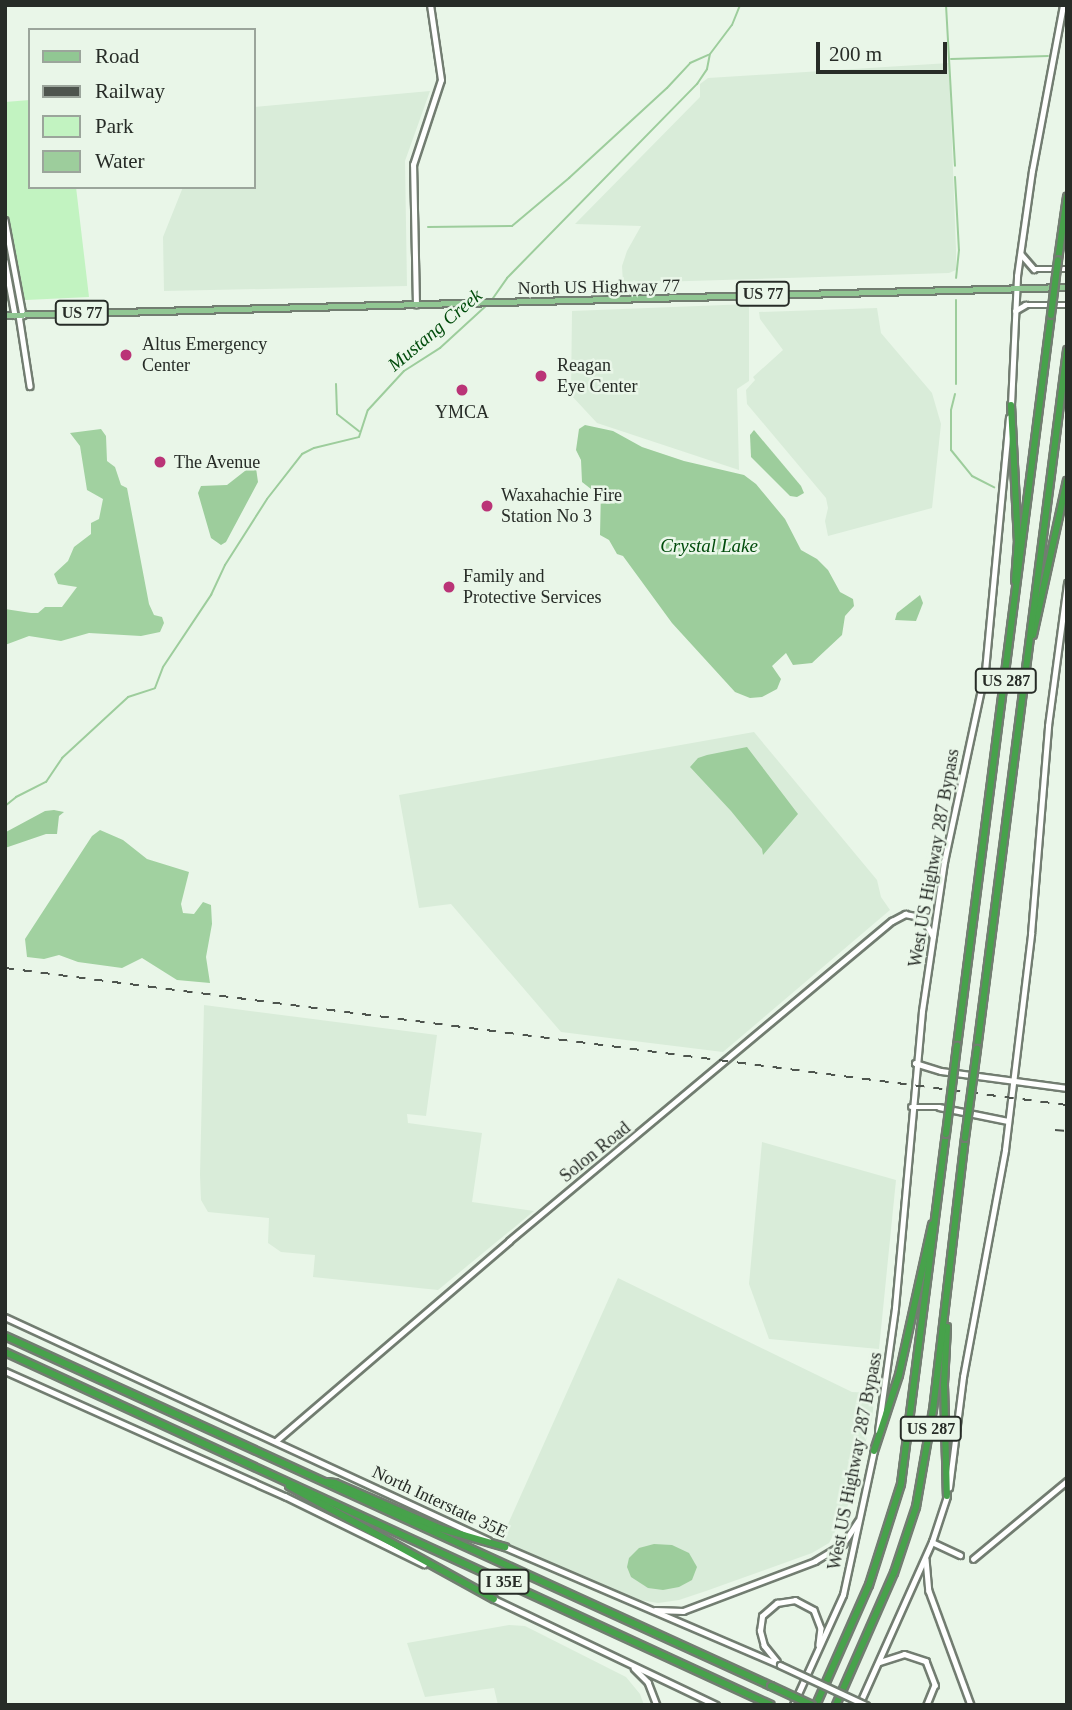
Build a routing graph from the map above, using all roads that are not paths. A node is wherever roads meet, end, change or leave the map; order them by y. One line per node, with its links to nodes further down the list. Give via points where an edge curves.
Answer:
1 (430, 5): 11 (main road, via 441,73 413,165)
2 (1063, 5): 5 (main road, West US Highway 287 Bypass)
3 (1067, 197): 20 (highway, US 287, bridge)
4 (5, 219): 14 (main road)
5 (1020, 253): 7 (main road, via 1034,269); 8 (main road, West US Highway 287 Bypass)
6 (5, 261): 14 (main road)
7 (1067, 269)
8 (1017, 287): 9 (main road, North US Highway 77 / US 77); 11 (main road, North US Highway 77 / US 77); 12 (main road, West US Highway 287 Bypass)
9 (1067, 287)
10 (1067, 304): 12 (main road, via 1025,305)
11 (416, 305): 14 (main road, North US Highway 77 / US 77)
12 (1015, 311): 17 (main road, West US Highway 287 Bypass)
13 (5, 315): 14 (main road, North US Highway 77 / US 77)
14 (19, 315): 16 (main road)
15 (1067, 350): 21 (highway, US 287)
16 (30, 386)
17 (1010, 405): 20 (highway, via 1018,541); 22 (main road, West US Highway 287 Bypass, via 986,663)
18 (1067, 481): 21 (highway)
19 (1067, 583): 24 (main road)
20 (1015, 611): 28 (highway, US 287, bridge)
21 (1032, 636): 29 (highway, US 287, bridge)
22 (933, 936): 23 (main road, West US Highway 287 Bypass); 34 (main road, Solon Road, via 915,916 905,914 892,920)
23 (915, 1063): 24 (main road); 26 (main road, West US Highway 287 Bypass)
24 (1013, 1081): 25 (main road); 27 (main road)
25 (1067, 1088)
26 (911, 1107): 27 (main road, via 939,1107); 35 (main road, West US Highway 287 Bypass, via 895,1308)
27 (1008, 1121): 39 (main road)
28 (936, 1218): 35 (highway, via 899,1375); 56 (highway, US 287, via 901,1484 869,1585)
29 (949, 1268): 39 (highway, via 944,1385); 57 (highway, US 287, via 933,1410 916,1507 890,1583)
30 (5, 1317): 34 (main road, North Interstate 35E)
31 (5, 1336): 38 (highway, I 35E)
32 (5, 1353): 36 (highway, I 35E)
33 (5, 1371): 46 (main road, via 285,1496)
34 (276, 1441): 42 (main road, North Interstate 35E)
35 (874, 1451): 40 (main road, West US Highway 287 Bypass)
36 (244, 1462): 46 (highway); 52 (highway, I 35E)
37 (1067, 1481): 45 (main road)
38 (320, 1482): 42 (highway, via 335,1483 439,1528); 56 (highway, I 35E, bridge)
39 (947, 1496): 41 (main road)
40 (861, 1518): 47 (main road, via 843,1544 815,1561 683,1611); 48 (main road, West US Highway 287 Bypass, via 843,1595)
41 (932, 1542): 43 (main road); 44 (main road)
42 (505, 1547): 47 (main road, North Interstate 35E)
43 (927, 1554): 49 (main road); 61 (main road, via 929,1591)
44 (960, 1555)
45 (973, 1559)
46 (494, 1599): 50 (main road)
47 (646, 1609): 51 (main road, North Interstate 35E)
48 (817, 1653): 51 (main road, via 821,1628 817,1612 795,1600 777,1603 762,1616 760,1631 768,1654); 55 (main road, West US Highway 287 Bypass)
49 (879, 1662): 58 (main road); 60 (main road, via 904,1654 926,1661 934,1685)
50 (628, 1663): 53 (main road, via 643,1675); 54 (main road)
51 (780, 1665): 59 (main road, North Interstate 35E, bridge)
52 (768, 1703)
53 (657, 1705)
54 (716, 1705)
55 (793, 1705)
56 (814, 1705)
57 (836, 1705)
58 (859, 1705)
59 (866, 1705)
60 (927, 1705)
61 (971, 1705)

